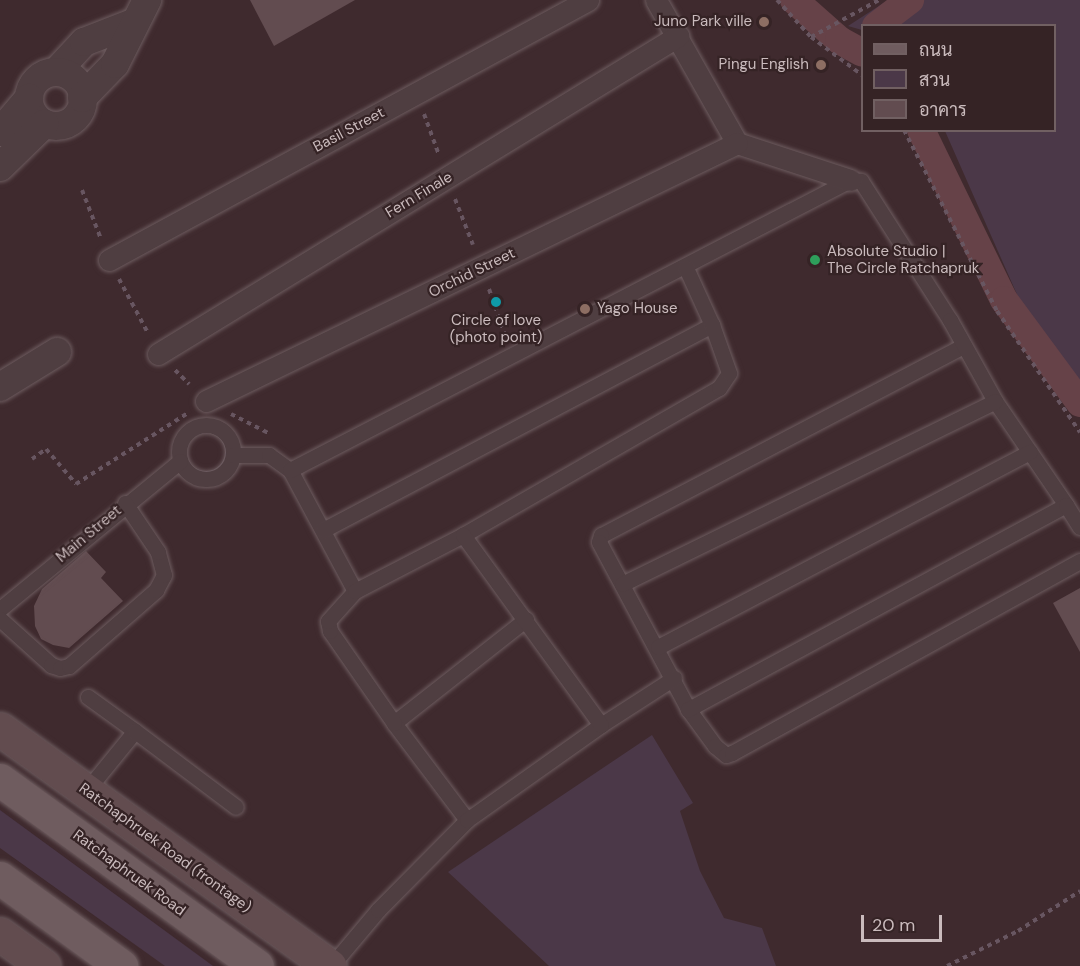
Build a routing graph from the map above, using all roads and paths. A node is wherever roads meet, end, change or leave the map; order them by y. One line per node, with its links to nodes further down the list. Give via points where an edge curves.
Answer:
1 (588, 0): 10 (street, Basil Street)
2 (656, 0): 6 (street)
3 (777, 0): 7 (path)
4 (879, 0): 7 (path)
5 (140, 11): 8 (street, via 84,42); 12 (street, via 115,64)
6 (678, 36): 16 (street); 18 (street, Fern Finale)
7 (811, 37): 9 (path)
8 (56, 72): 11 (street, via 34,82); 12 (street, via 71,77)
9 (861, 74)
10 (416, 94): 18 (path); 21 (street, Basil Street)
11 (29, 98): 13 (street, via 33,114); 14 (street)
12 (82, 98): 13 (street, via 81,107 70,121 62,125)
13 (44, 124): 17 (street)
14 (0, 132)
15 (905, 132): 32 (path, via 997,311)
16 (737, 143): 19 (street); 22 (street, Orchid Street)
17 (0, 167)
18 (447, 178): 22 (path); 28 (street, Fern Finale)
19 (850, 180): 23 (lane); 26 (lane, via 861,181 868,187)
20 (82, 190): 21 (path)
21 (109, 260): 28 (path)
22 (481, 268): 25 (path); 30 (street, Orchid Street)
23 (686, 268): 24 (lane); 37 (lane)
24 (712, 325): 41 (lane); 42 (lane, via 729,373 719,388)
25 (509, 346)
26 (963, 346): 31 (lane); 44 (lane, via 607,530 599,542)
27 (57, 351): 29 (street)
28 (158, 354): 30 (path)
29 (0, 387)
30 (206, 401): 35 (path, via 76,484 46,449)
31 (995, 401): 33 (lane); 44 (lane)
32 (1080, 432)
33 (1030, 452): 39 (lane); 49 (lane)
34 (229, 457): 34 (path, via 216,470 199,472 189,463 186,445 196,434 212,432 223,441); 36 (lane, via 227,469 211,479 189,473); 36 (lane, via 232,446 222,430 204,425 185,435 179,448); 37 (lane, via 268,454)
35 (32, 459)
36 (180, 461): 38 (lane, Main Street)
37 (290, 470): 41 (lane)
38 (124, 503): 46 (lane, Main Street); 47 (lane, via 158,552 164,575 156,590 69,666 60,668 51,665)
39 (1066, 505): 40 (lane); 52 (lane)
40 (1080, 527)
41 (323, 530): 45 (lane)
42 (463, 535): 45 (lane); 48 (lane)
43 (1080, 561): 52 (lane, via 732,753 726,755 715,746)
44 (622, 584): 49 (lane)
45 (355, 591): 53 (lane, via 332,613 328,621 330,632)
46 (0, 609)
47 (0, 619)
48 (526, 619): 53 (lane); 54 (lane)
49 (658, 647): 50 (lane)
50 (674, 678): 52 (lane); 54 (lane)
51 (88, 697): 56 (lane)
52 (688, 710)
53 (394, 723): 60 (lane)
54 (601, 726): 60 (lane)
55 (0, 729): 58 (main road, Ratchaphruek Road (frontage))
56 (135, 730): 58 (lane); 59 (lane)
57 (0, 780): 66 (main road, Ratchaphruek Road)
58 (86, 791): 67 (main road, Ratchaphruek Road (frontage))
59 (236, 807)
60 (467, 820): 67 (lane, via 378,910)
61 (0, 878): 65 (main road)
62 (1080, 891): 68 (path, via 1018,931)
63 (4, 944): 64 (main road)
64 (44, 966)
65 (122, 966)
66 (257, 966)
67 (331, 966)
68 (947, 966)

